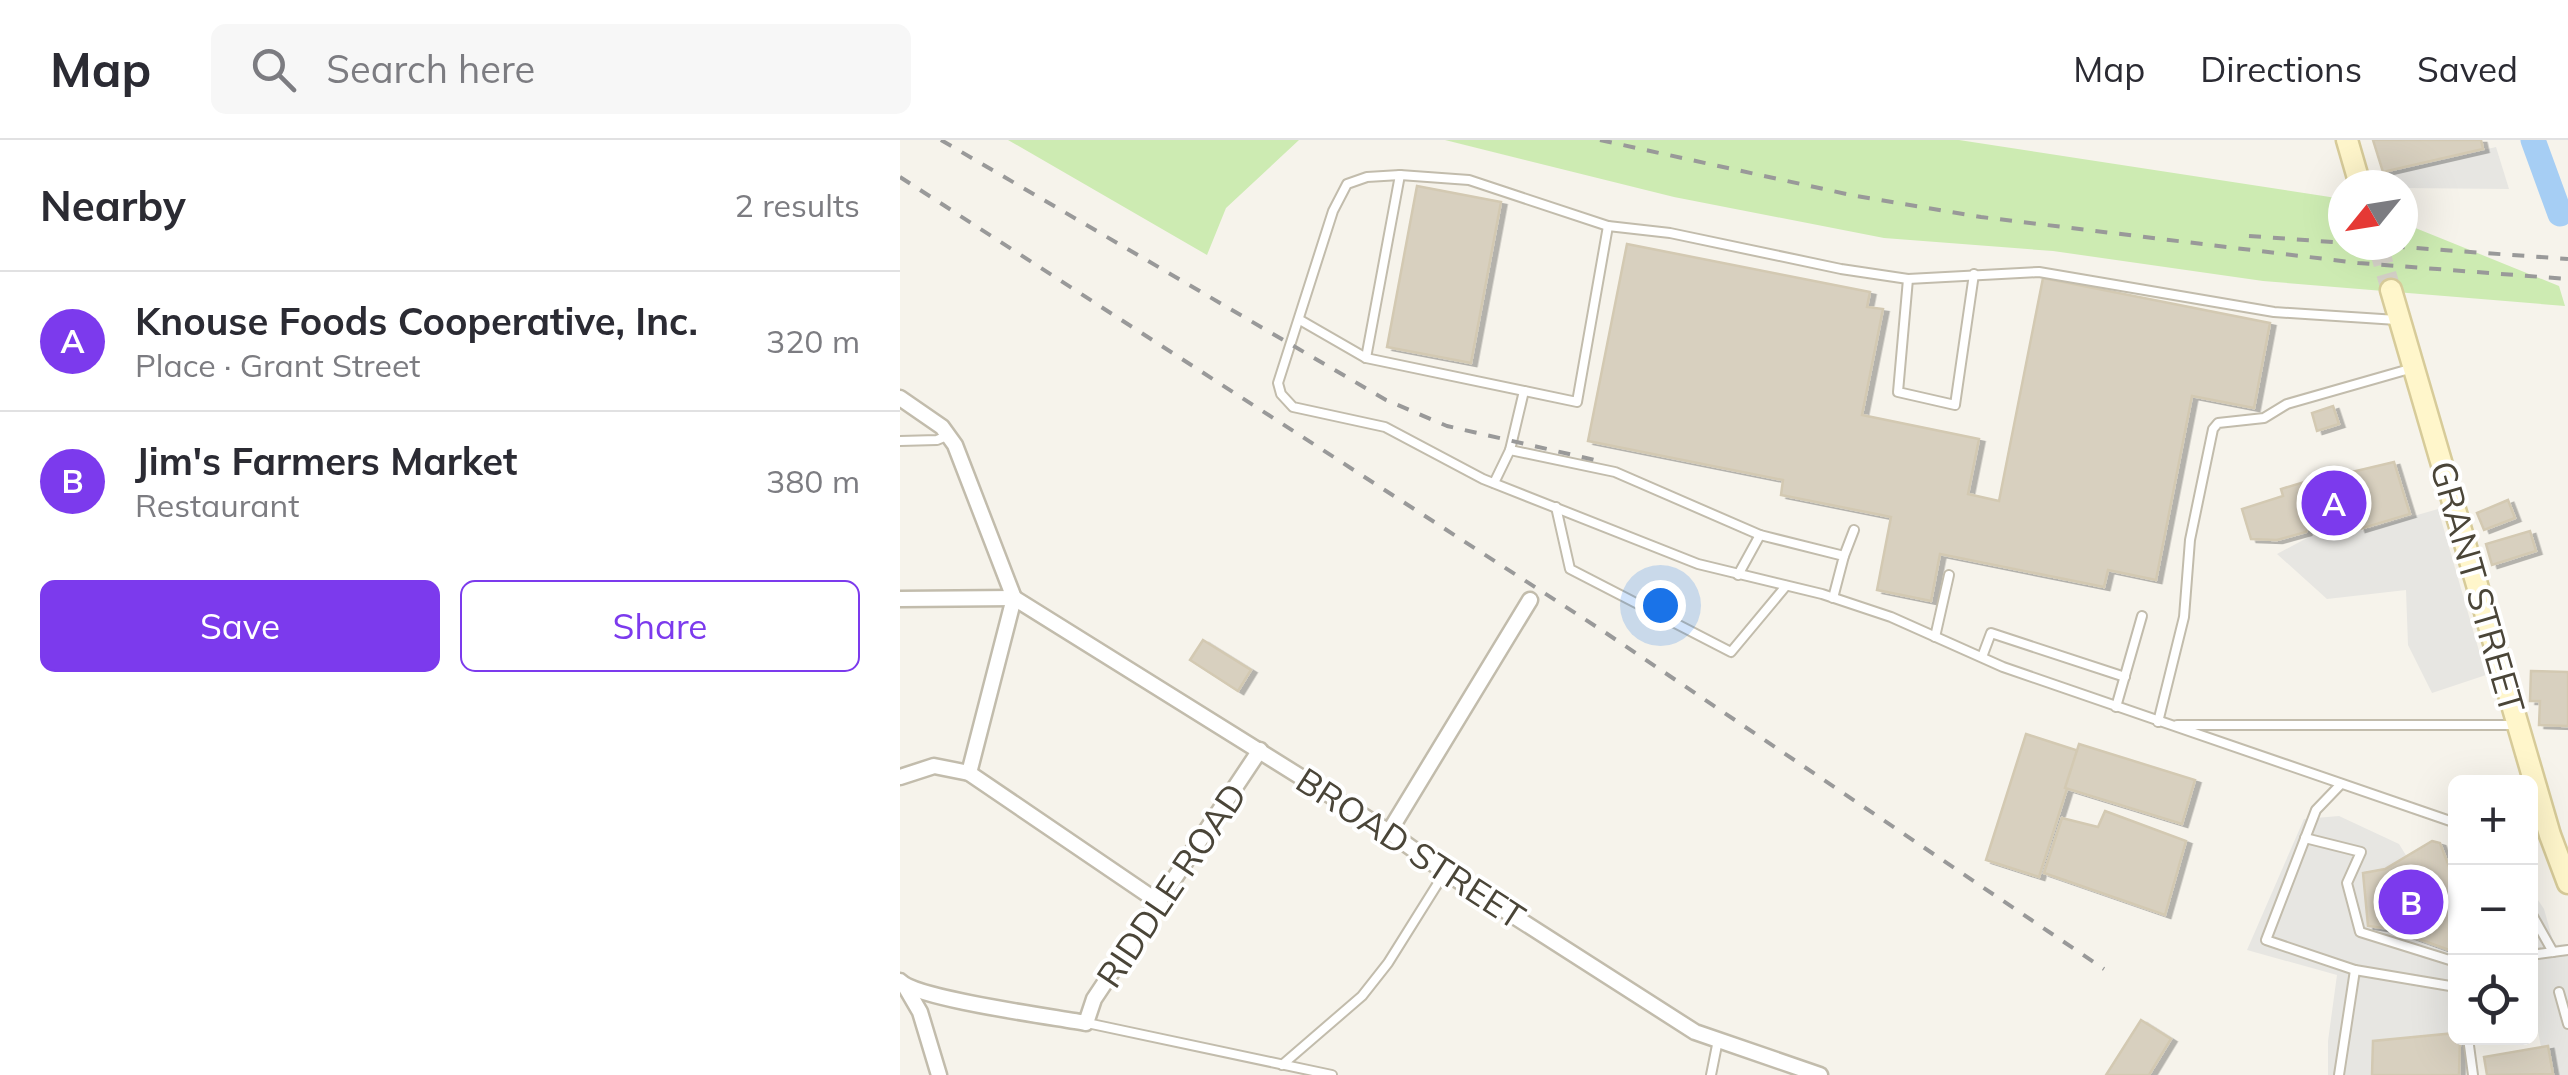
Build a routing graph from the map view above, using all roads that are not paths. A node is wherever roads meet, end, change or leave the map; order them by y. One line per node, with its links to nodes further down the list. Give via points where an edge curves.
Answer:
1 (2347, 140): 2 (street)
2 (2356, 170)
3 (1400, 175): 4 (lane, via 1470,180); 8 (lane, via 1347,184); 10 (lane)
4 (1608, 226): 6 (lane); 12 (lane, via 1577,402)
5 (1974, 274): 6 (lane); 6 (lane, via 1955,404 1898,392); 9 (lane, via 2040,272 2274,312)
6 (1908, 279)
7 (2391, 290): 9 (street, GRANT STREET)
8 (1300, 320): 10 (lane); 17 (lane, via 1278,383 1293,407 1385,427)
9 (2400, 320): 11 (street, GRANT STREET)
10 (1366, 358): 12 (lane)
11 (2414, 368): 34 (lane, via 2212,429); 35 (street, GRANT STREET)
12 (1524, 391): 16 (lane)
13 (900, 398): 14 (street)
14 (949, 435): 15 (lane); 25 (street)
15 (900, 442)
16 (1510, 450): 17 (lane); 20 (lane, via 1615,472)
17 (1494, 483): 18 (lane)
18 (1556, 506): 22 (lane); 24 (lane, via 1570,569 1731,652)
19 (1854, 530): 21 (lane)
20 (1760, 535): 21 (lane); 22 (lane)
21 (1844, 556): 26 (lane)
22 (1738, 575): 24 (lane)
23 (1948, 575): 30 (lane)
24 (1786, 586): 26 (lane)
25 (1014, 598): 27 (street); 36 (street, BROAD STREET); 37 (street)
26 (1834, 598): 30 (lane)
27 (900, 599)
28 (1530, 600): 41 (street)
29 (2142, 616): 32 (lane)
30 (1935, 637): 31 (lane)
31 (1982, 658): 32 (lane, via 1991,633); 33 (lane)
32 (2125, 677): 33 (lane)
33 (2116, 708): 34 (lane)
34 (2163, 724): 35 (lane); 39 (lane)
35 (2518, 725): 42 (street, GRANT STREET)
36 (1260, 750): 41 (street, BROAD STREET); 46 (street, RIDDLE ROAD)
37 (969, 773): 38 (street, via 934,766); 46 (street)
38 (900, 777)
39 (2341, 784): 40 (lane); 43 (lane, via 2316,810)
40 (2448, 820)
41 (1389, 832): 44 (street, BROAD STREET)
42 (2550, 833): 45 (street, GRANT STREET)
43 (2306, 838): 51 (lane, via 2361,852 2348,883 2360,932); 52 (lane, via 2266,940)
44 (1445, 872): 58 (street, BROAD STREET, via 1695,1032); 60 (lane, via 1362,996)
45 (2568, 883)
46 (1160, 903): 56 (street, RIDDLE ROAD, via 1094,999)
47 (2538, 926): 49 (lane)
48 (2568, 950): 49 (lane)
49 (2553, 952): 50 (lane)
50 (2538, 954)
51 (2448, 960)
52 (2354, 970): 54 (lane); 65 (lane)
53 (903, 984): 56 (street); 61 (street, via 920,1012)
54 (2448, 986)
55 (2559, 992): 57 (lane)
56 (1086, 1022): 60 (lane)
57 (2568, 1024)
58 (1718, 1040): 63 (lane); 64 (street, BROAD STREET)
59 (2469, 1045): 66 (lane)
60 (1282, 1065): 62 (lane)
61 (939, 1075)
62 (1332, 1075)
63 (1711, 1075)
64 (1820, 1075)
65 (2339, 1075)
66 (2472, 1075)

